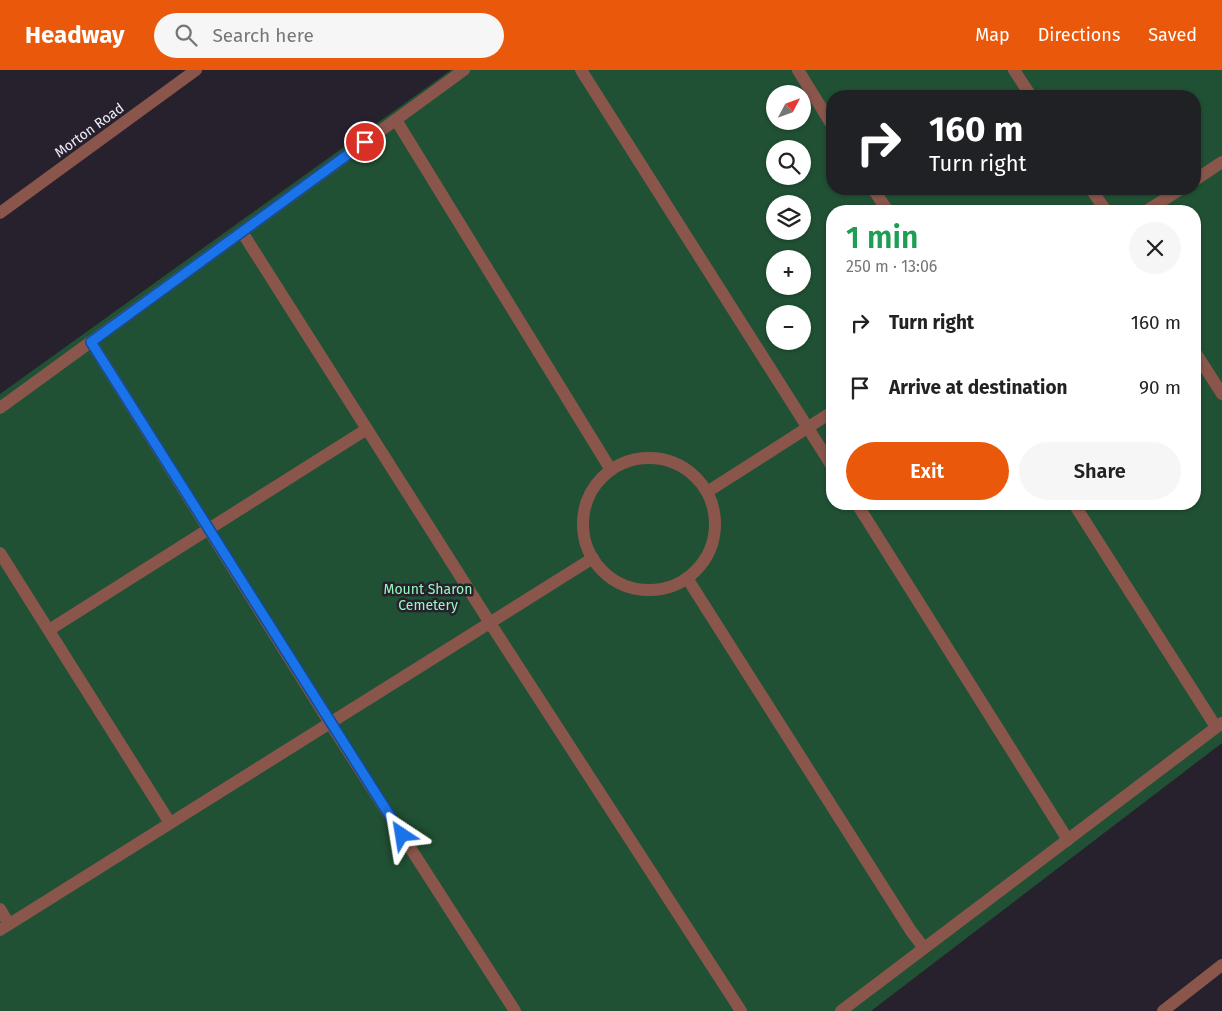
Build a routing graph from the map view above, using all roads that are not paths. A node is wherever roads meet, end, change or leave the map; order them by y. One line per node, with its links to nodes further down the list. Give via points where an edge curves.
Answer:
1 (196, 70): 13 (street, Morton Road)
2 (464, 70): 8 (street)
3 (581, 70): 20 (street)
4 (798, 70): 7 (street)
5 (1014, 70): 6 (street)
6 (1027, 90)
7 (826, 115)
8 (396, 120): 14 (street); 23 (street)
9 (1222, 162): 10 (street)
10 (1201, 176)
11 (1171, 195): 12 (street)
12 (1156, 205)
13 (0, 213)
14 (242, 232): 15 (street); 21 (street)
15 (91, 342): 18 (street); 27 (street)
16 (1201, 361): 17 (street)
17 (1222, 394)
18 (0, 408)
19 (826, 416): 20 (street)
20 (808, 427): 22 (street); 24 (street)
21 (367, 429): 27 (street); 31 (street)
22 (826, 456)
23 (611, 470): 24 (street, via 640,458 656,458 686,469); 29 (street, via 598,481 584,511 586,544)
24 (707, 492): 30 (street, via 715,518 712,545 698,569)
25 (860, 510): 36 (street)
26 (1078, 510): 34 (street)
27 (208, 529): 32 (street); 33 (street)
28 (0, 553): 32 (street)
29 (593, 558): 30 (street, via 604,572 636,589 654,590); 31 (street)
30 (687, 578): 39 (street)
31 (490, 623): 33 (street); 42 (street)
32 (48, 630): 35 (street)
33 (330, 723): 35 (street); 41 (street)
34 (1219, 725): 36 (street)
35 (170, 823): 38 (street)
36 (1068, 840): 39 (street)
37 (0, 909): 38 (street)
38 (5, 927)
39 (924, 948): 43 (street)
40 (1222, 965): 44 (street)
41 (515, 1011)
42 (741, 1011)
43 (841, 1011)
44 (1163, 1011)

